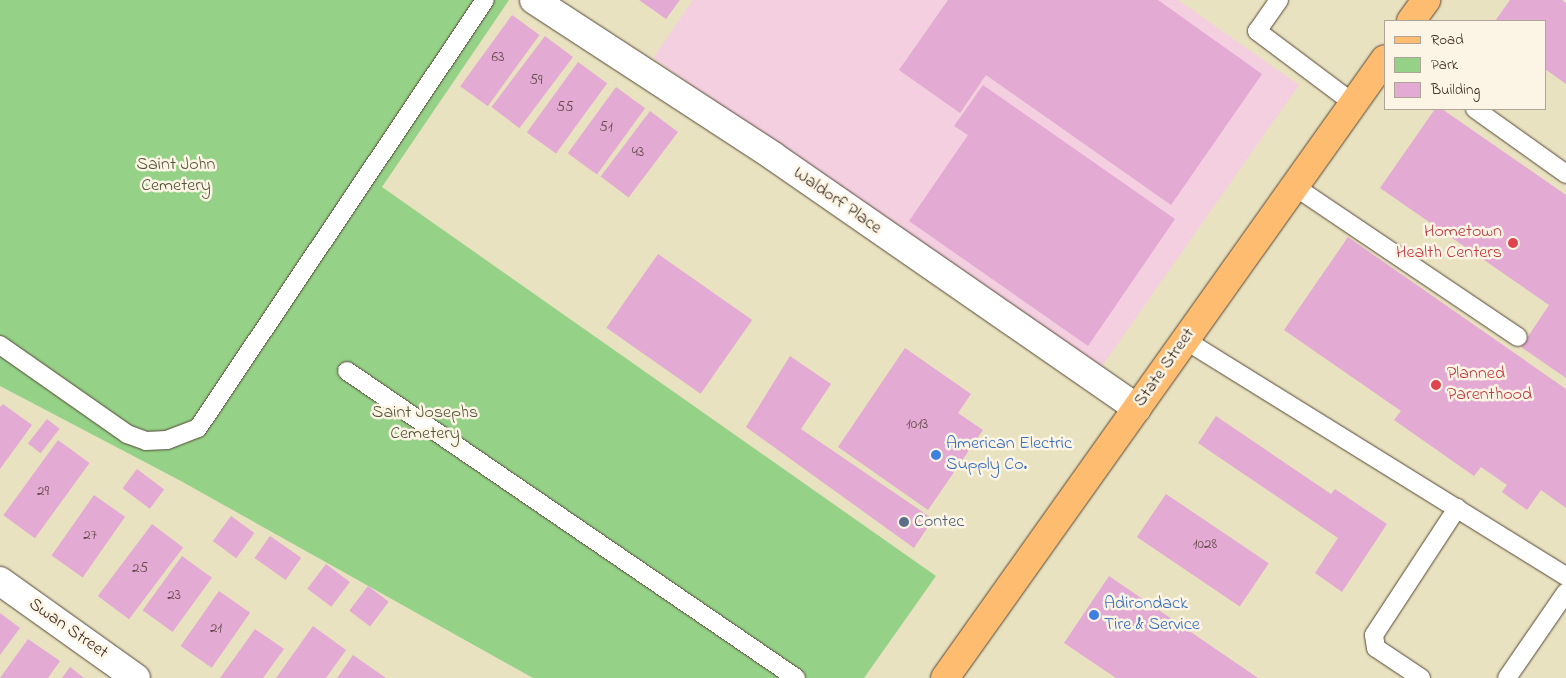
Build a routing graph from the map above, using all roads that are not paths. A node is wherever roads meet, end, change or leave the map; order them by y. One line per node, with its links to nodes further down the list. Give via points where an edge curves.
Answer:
1 (485, 0): 13 (lane, via 198,428 167,440 146,441 127,434)
2 (534, 0): 15 (street, Waldorf Place, via 773,156)
3 (1279, 0): 7 (lane, via 1258,31)
4 (1426, 0): 5 (main road)
5 (1412, 20)
6 (1384, 60): 7 (main road, State Street)
7 (1353, 103): 10 (main road, State Street)
8 (1476, 110): 9 (lane)
9 (1566, 174)
10 (1294, 186): 11 (lane); 12 (main road, State Street)
11 (1518, 337)
12 (1185, 340): 15 (main road, State Street); 16 (lane)
13 (0, 345)
14 (347, 371): 21 (lane)
15 (1137, 408): 22 (main road, State Street)
16 (1458, 508): 17 (lane); 23 (lane, via 1374,635 1376,648)
17 (1566, 576)
18 (0, 581): 20 (street, Swan Street)
19 (1566, 592): 24 (lane)
20 (136, 678)
21 (796, 678)
22 (945, 678)
23 (1421, 678)
24 (1507, 678)

